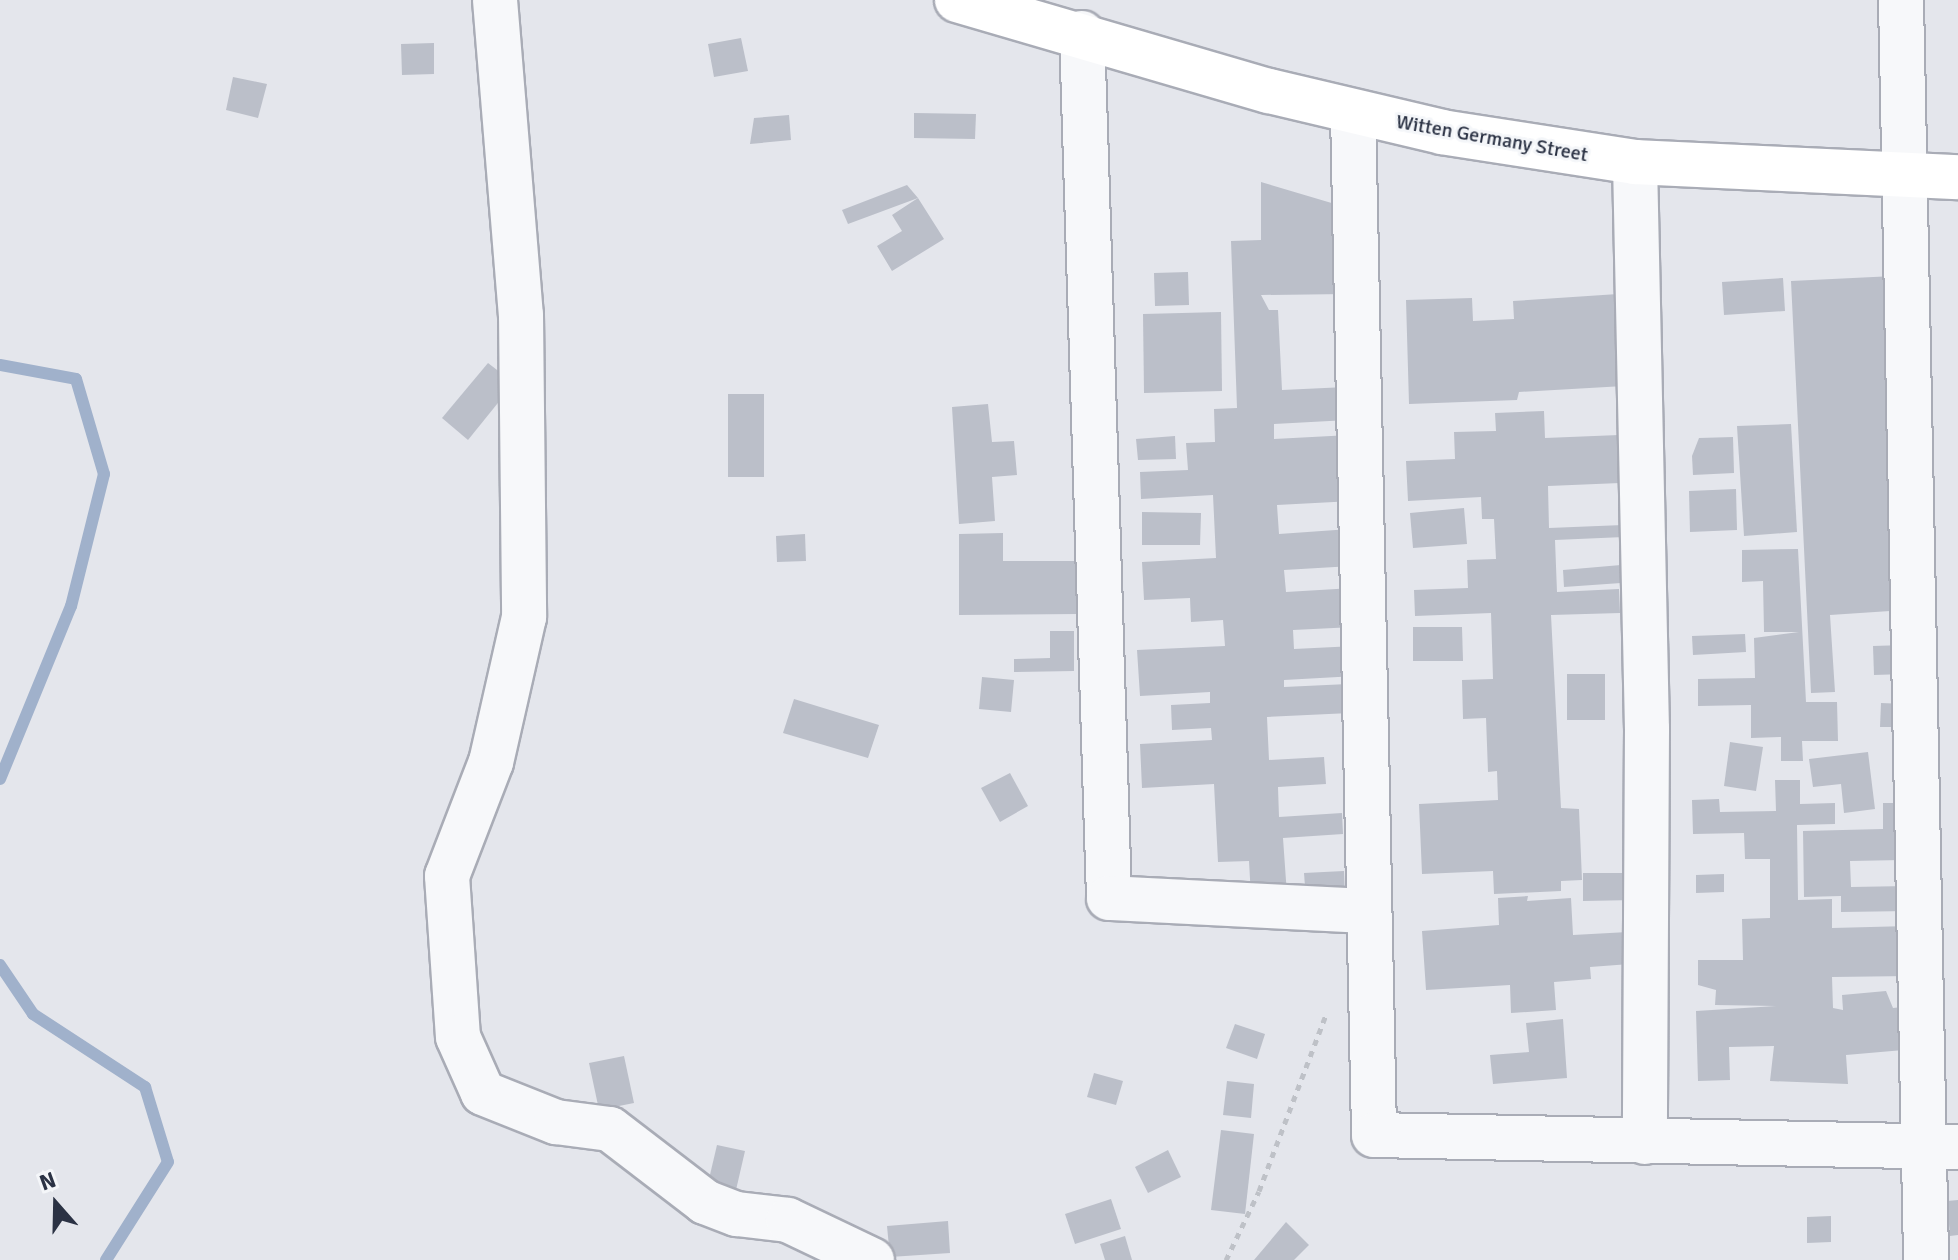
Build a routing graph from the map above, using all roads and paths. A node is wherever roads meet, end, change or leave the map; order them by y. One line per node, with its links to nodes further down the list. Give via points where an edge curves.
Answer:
1 (495, 0): 14 (street, via 521,315 524,617 491,762 447,876 458,1037 483,1093 556,1122 610,1129 705,1202 737,1214 788,1220)
2 (957, 0): 4 (street, Witten Germany Street, via 989,13)
3 (1901, 0): 8 (street)
4 (1023, 10): 5 (street, Witten Germany Street)
5 (1082, 33): 6 (street, Witten Germany Street); 10 (street, via 1109,898)
6 (1353, 112): 7 (street, Witten Germany Street, via 1442,132); 10 (street)
7 (1635, 162): 8 (street, Witten Germany Street); 12 (street, via 1647,729)
8 (1904, 177): 9 (street, Witten Germany Street); 13 (street)
9 (1958, 177)
10 (1369, 911): 12 (street, via 1374,1135)
11 (1333, 997): 15 (path, via 1274,1140 1259,1191)
12 (1645, 1142): 13 (street)
13 (1941, 1147): 16 (street)
14 (872, 1260)
15 (1226, 1260)
16 (1926, 1260)

